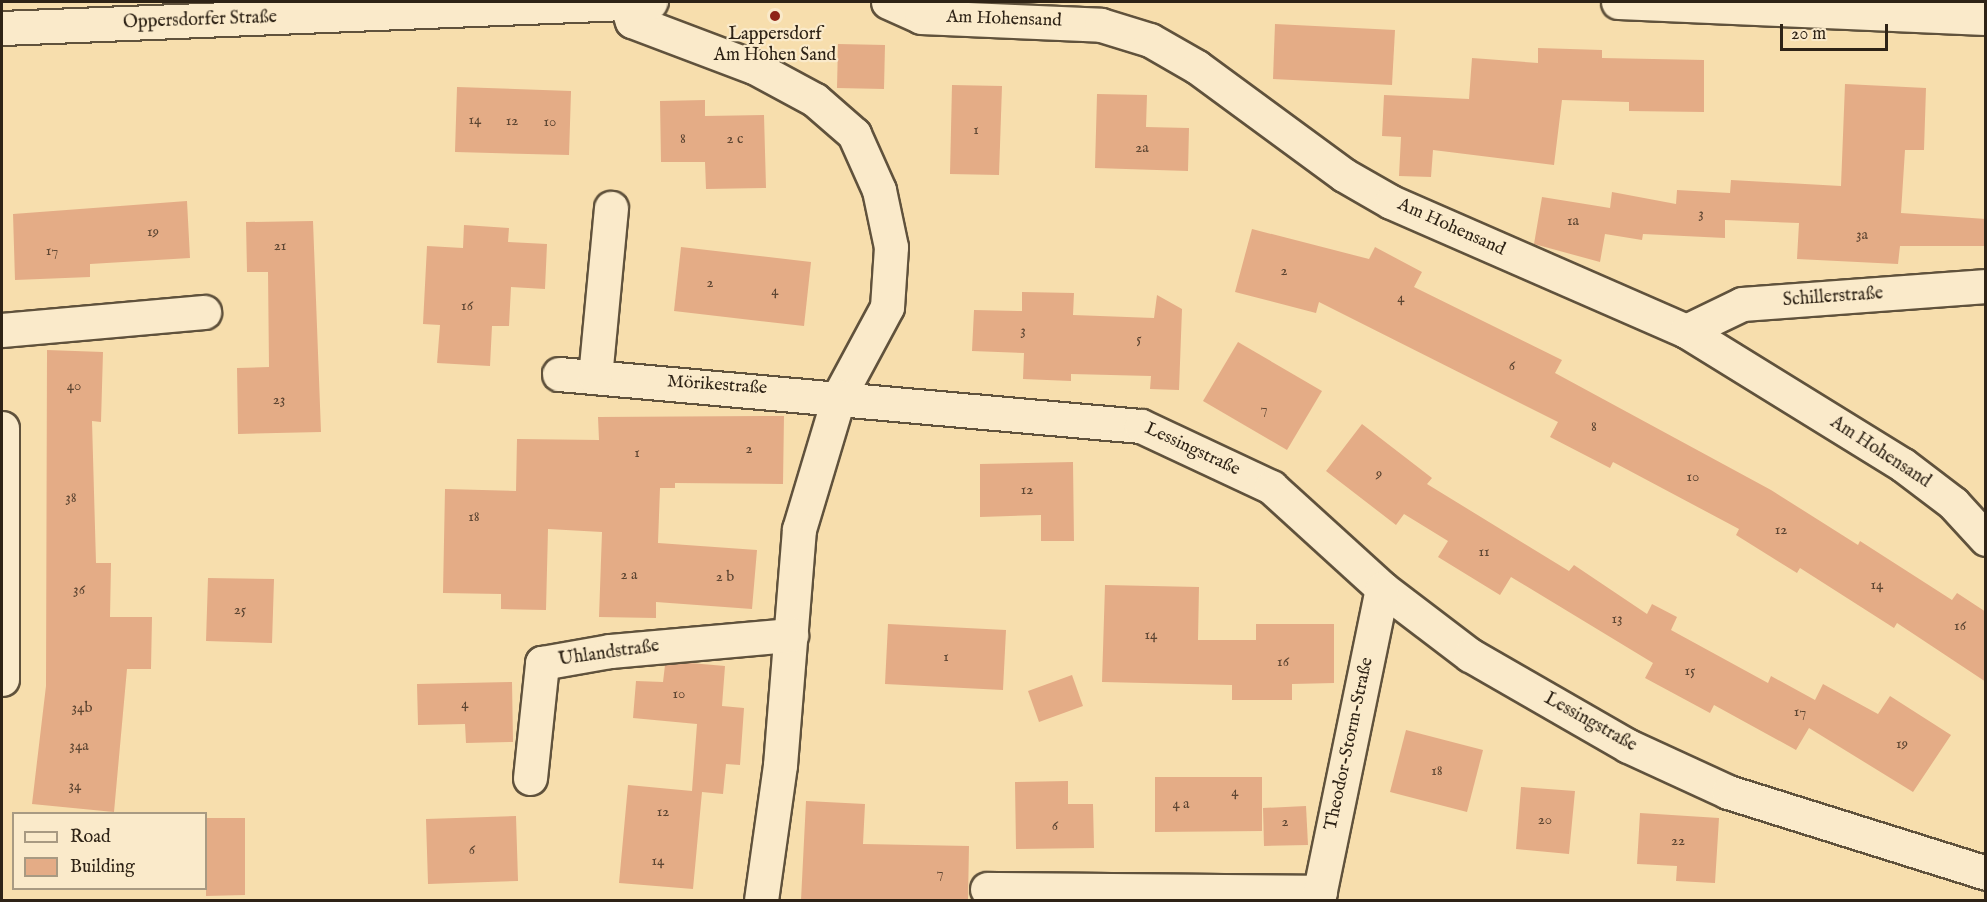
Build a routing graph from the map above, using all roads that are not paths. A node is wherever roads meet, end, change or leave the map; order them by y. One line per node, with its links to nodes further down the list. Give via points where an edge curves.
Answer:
1 (638, 2): 4 (street, Oppersdorfer Straße); 15 (street, via 632,21 754,67 815,100 854,134 879,190 891,247 887,307)
2 (888, 2): 12 (street, Am Hohensand, via 921,17 1101,25 1150,40 1197,67 1344,175 1391,202)
3 (1618, 2): 6 (street)
4 (577, 3): 5 (street, Oppersdorfer Straße)
5 (81, 14): 7 (street, Oppersdorfer Straße)
6 (1986, 18)
7 (2, 28)
8 (612, 208): 14 (street)
9 (1986, 286): 12 (street, Schillerstraße, via 1742,304)
10 (204, 312): 11 (street)
11 (2, 330)
12 (1686, 331): 17 (street, Am Hohensand, via 1904,465 1953,503)
13 (559, 374): 14 (street, Mörikestraße)
14 (595, 377): 15 (street, Mörikestraße)
15 (839, 396): 18 (street, Lessingstraße, via 1141,426 1271,487); 19 (street, via 799,529)
16 (2, 428): 20 (street)
17 (1986, 539)
18 (1382, 588): 22 (street, Lessingstraße, via 1470,655 1628,746 1728,792); 24 (street, Theodor-Storm-Straße)
19 (791, 635): 21 (street, Uhlandstraße, via 610,651 542,663); 25 (street, via 771,851)
20 (2, 679)
21 (530, 778)
22 (1986, 873)
23 (987, 890): 24 (street)
24 (1319, 896)
25 (761, 900)

